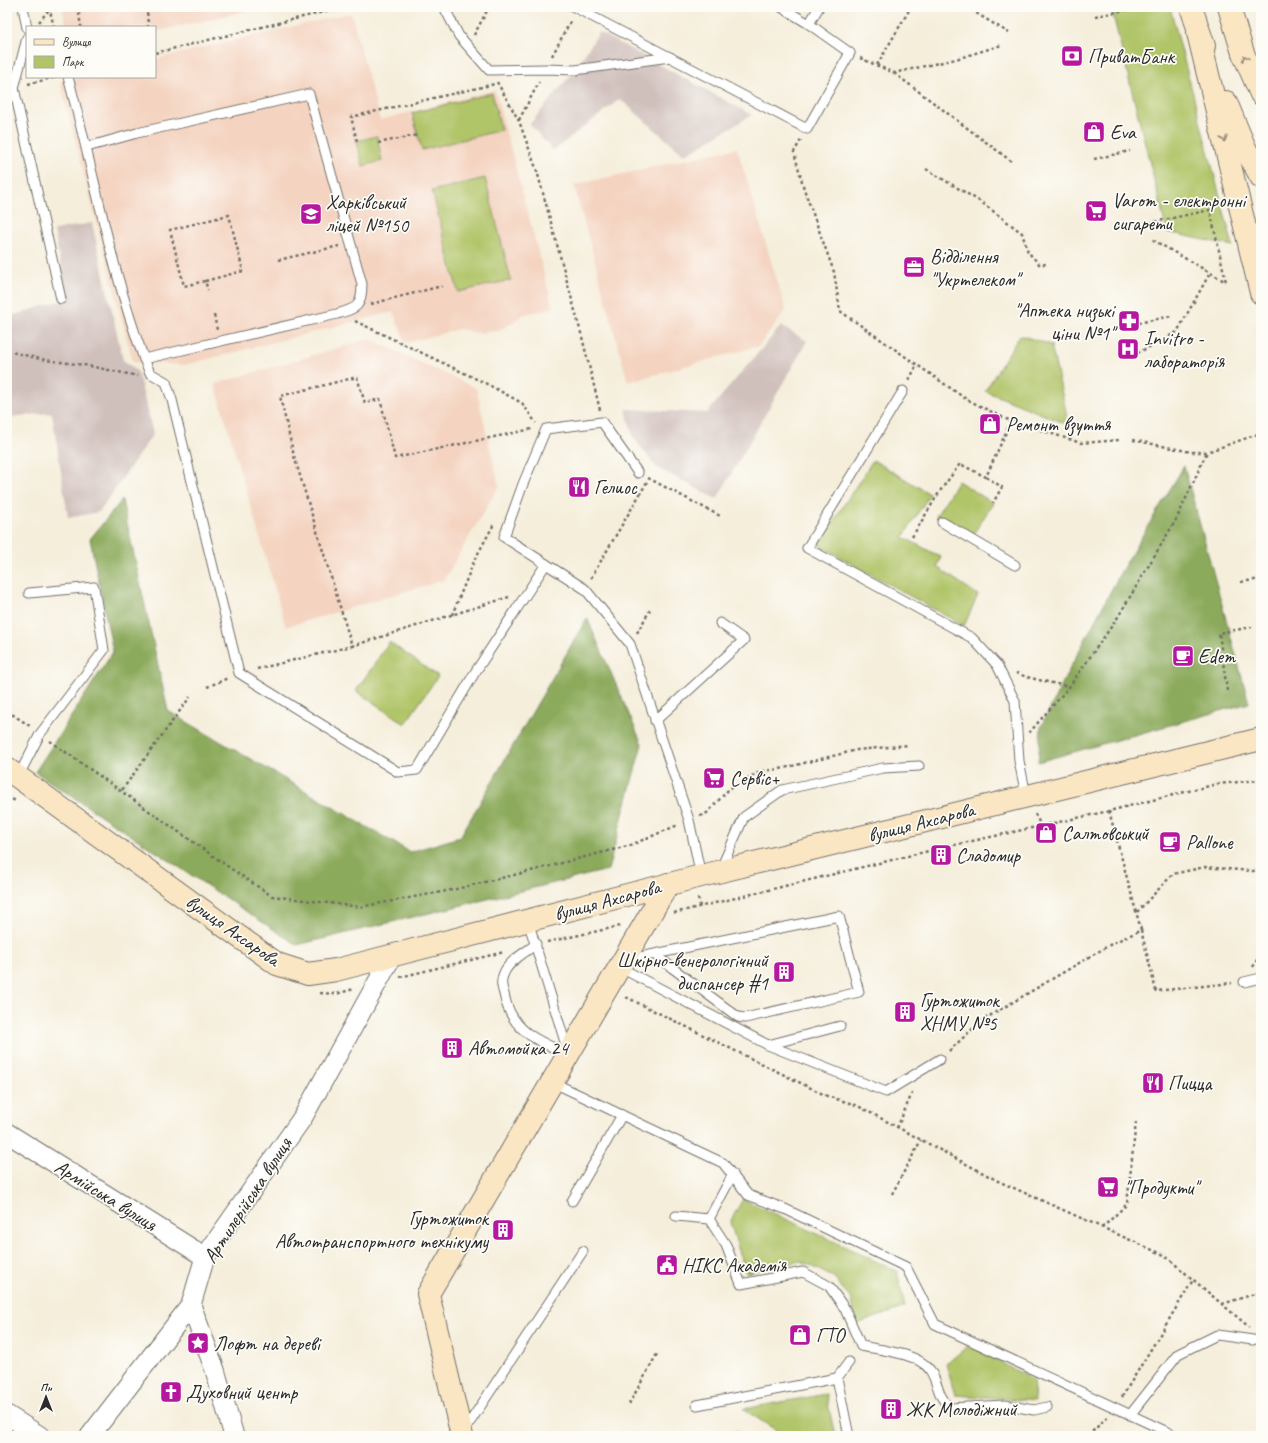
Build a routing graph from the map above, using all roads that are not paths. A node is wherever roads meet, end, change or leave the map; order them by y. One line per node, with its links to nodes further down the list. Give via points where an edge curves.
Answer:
1 (23, 7): 9 (lane)
2 (444, 7): 12 (lane, via 459,36 489,70 575,70)
3 (574, 7): 12 (lane)
4 (781, 7): 8 (lane)
5 (819, 7): 8 (lane)
6 (1192, 7): 10 (street)
7 (1229, 7): 15 (street, one-way to 7, via 1243,53)
8 (809, 24): 12 (lane, via 850,53 807,129)
9 (27, 26)
10 (1198, 33): 17 (street, via 1245,148); 18 (street, one-way to 18)
11 (26, 41): 14 (lane)
12 (670, 57)
13 (68, 78): 16 (lane)
14 (10, 89): 19 (lane)
15 (1261, 94)
16 (87, 147): 20 (lane, via 108,240 132,327); 20 (lane, via 137,133 309,94 351,243 362,284 361,301 355,309)
17 (1261, 177)
18 (1261, 293)
19 (61, 299)
20 (144, 359): 24 (lane, via 150,373 166,382 172,400 239,673 398,772 417,770 474,674)
21 (903, 391): 32 (lane, via 807,548 972,638 997,665 1015,702 1018,746)
22 (638, 473): 24 (lane, via 602,422 546,429 504,537)
23 (942, 522): 25 (lane)
24 (546, 564): 28 (lane, via 585,589 630,644)
25 (1015, 565)
26 (29, 593): 31 (lane, via 94,587 104,650)
27 (720, 623): 28 (lane, via 744,640)
28 (655, 721): 33 (lane)
29 (1261, 739): 32 (street, вулиця Ахсарова)
30 (919, 766): 33 (lane, via 883,768 782,790 744,817)
31 (13, 773): 38 (street, вулиця Ахсарова, via 278,964 308,974)
32 (1026, 796): 33 (street, вулиця Ахсарова)
33 (710, 874): 34 (street, вулиця Ахсарова)
34 (668, 884): 35 (street, вулиця Ахсарова); 39 (street)
35 (528, 921): 36 (lane); 38 (street, вулиця Ахсарова)
36 (536, 944): 44 (lane); 44 (lane, via 518,957 504,972 501,982 506,1006 515,1022 534,1039)
37 (656, 955): 37 (lane, via 738,1017 745,1018 859,992 839,916); 39 (lane)
38 (392, 956): 54 (street, Артилерійська вулиця, via 302,1117)
39 (621, 964): 43 (lane); 44 (street)
40 (1261, 978): 41 (lane)
41 (1244, 982)
42 (840, 1026): 43 (lane)
43 (768, 1044): 45 (lane, via 886,1092)
44 (568, 1054): 46 (street)
45 (940, 1059)
46 (552, 1082): 47 (lane); 63 (street, via 428,1294)
47 (622, 1115): 49 (lane, via 723,1163); 50 (lane)
48 (7, 1133): 54 (street, Армійська вулиця)
49 (733, 1174): 52 (lane); 62 (lane, via 748,1195 906,1267 935,1324)
50 (572, 1201)
51 (676, 1216): 52 (lane)
52 (709, 1219): 60 (lane, via 726,1245 741,1284 803,1272 829,1286 845,1309 860,1347 913,1357 930,1370 942,1399 950,1408 1005,1405 1034,1410)
53 (583, 1251): 63 (lane)
54 (205, 1257): 55 (street, Артилерійська вулиця)
55 (191, 1305): 65 (street, Артилерійська вулиця); 66 (street, via 215,1370)
56 (1253, 1340): 62 (lane, via 1217,1335 1178,1354)
57 (849, 1362): 58 (lane)
58 (837, 1378): 59 (lane); 67 (lane)
59 (697, 1405)
60 (1047, 1407)
61 (7, 1414): 64 (street)
62 (1130, 1415): 68 (lane)
63 (462, 1435)
64 (40, 1436)
65 (90, 1436)
66 (234, 1436)
67 (849, 1436)
68 (1176, 1436)

